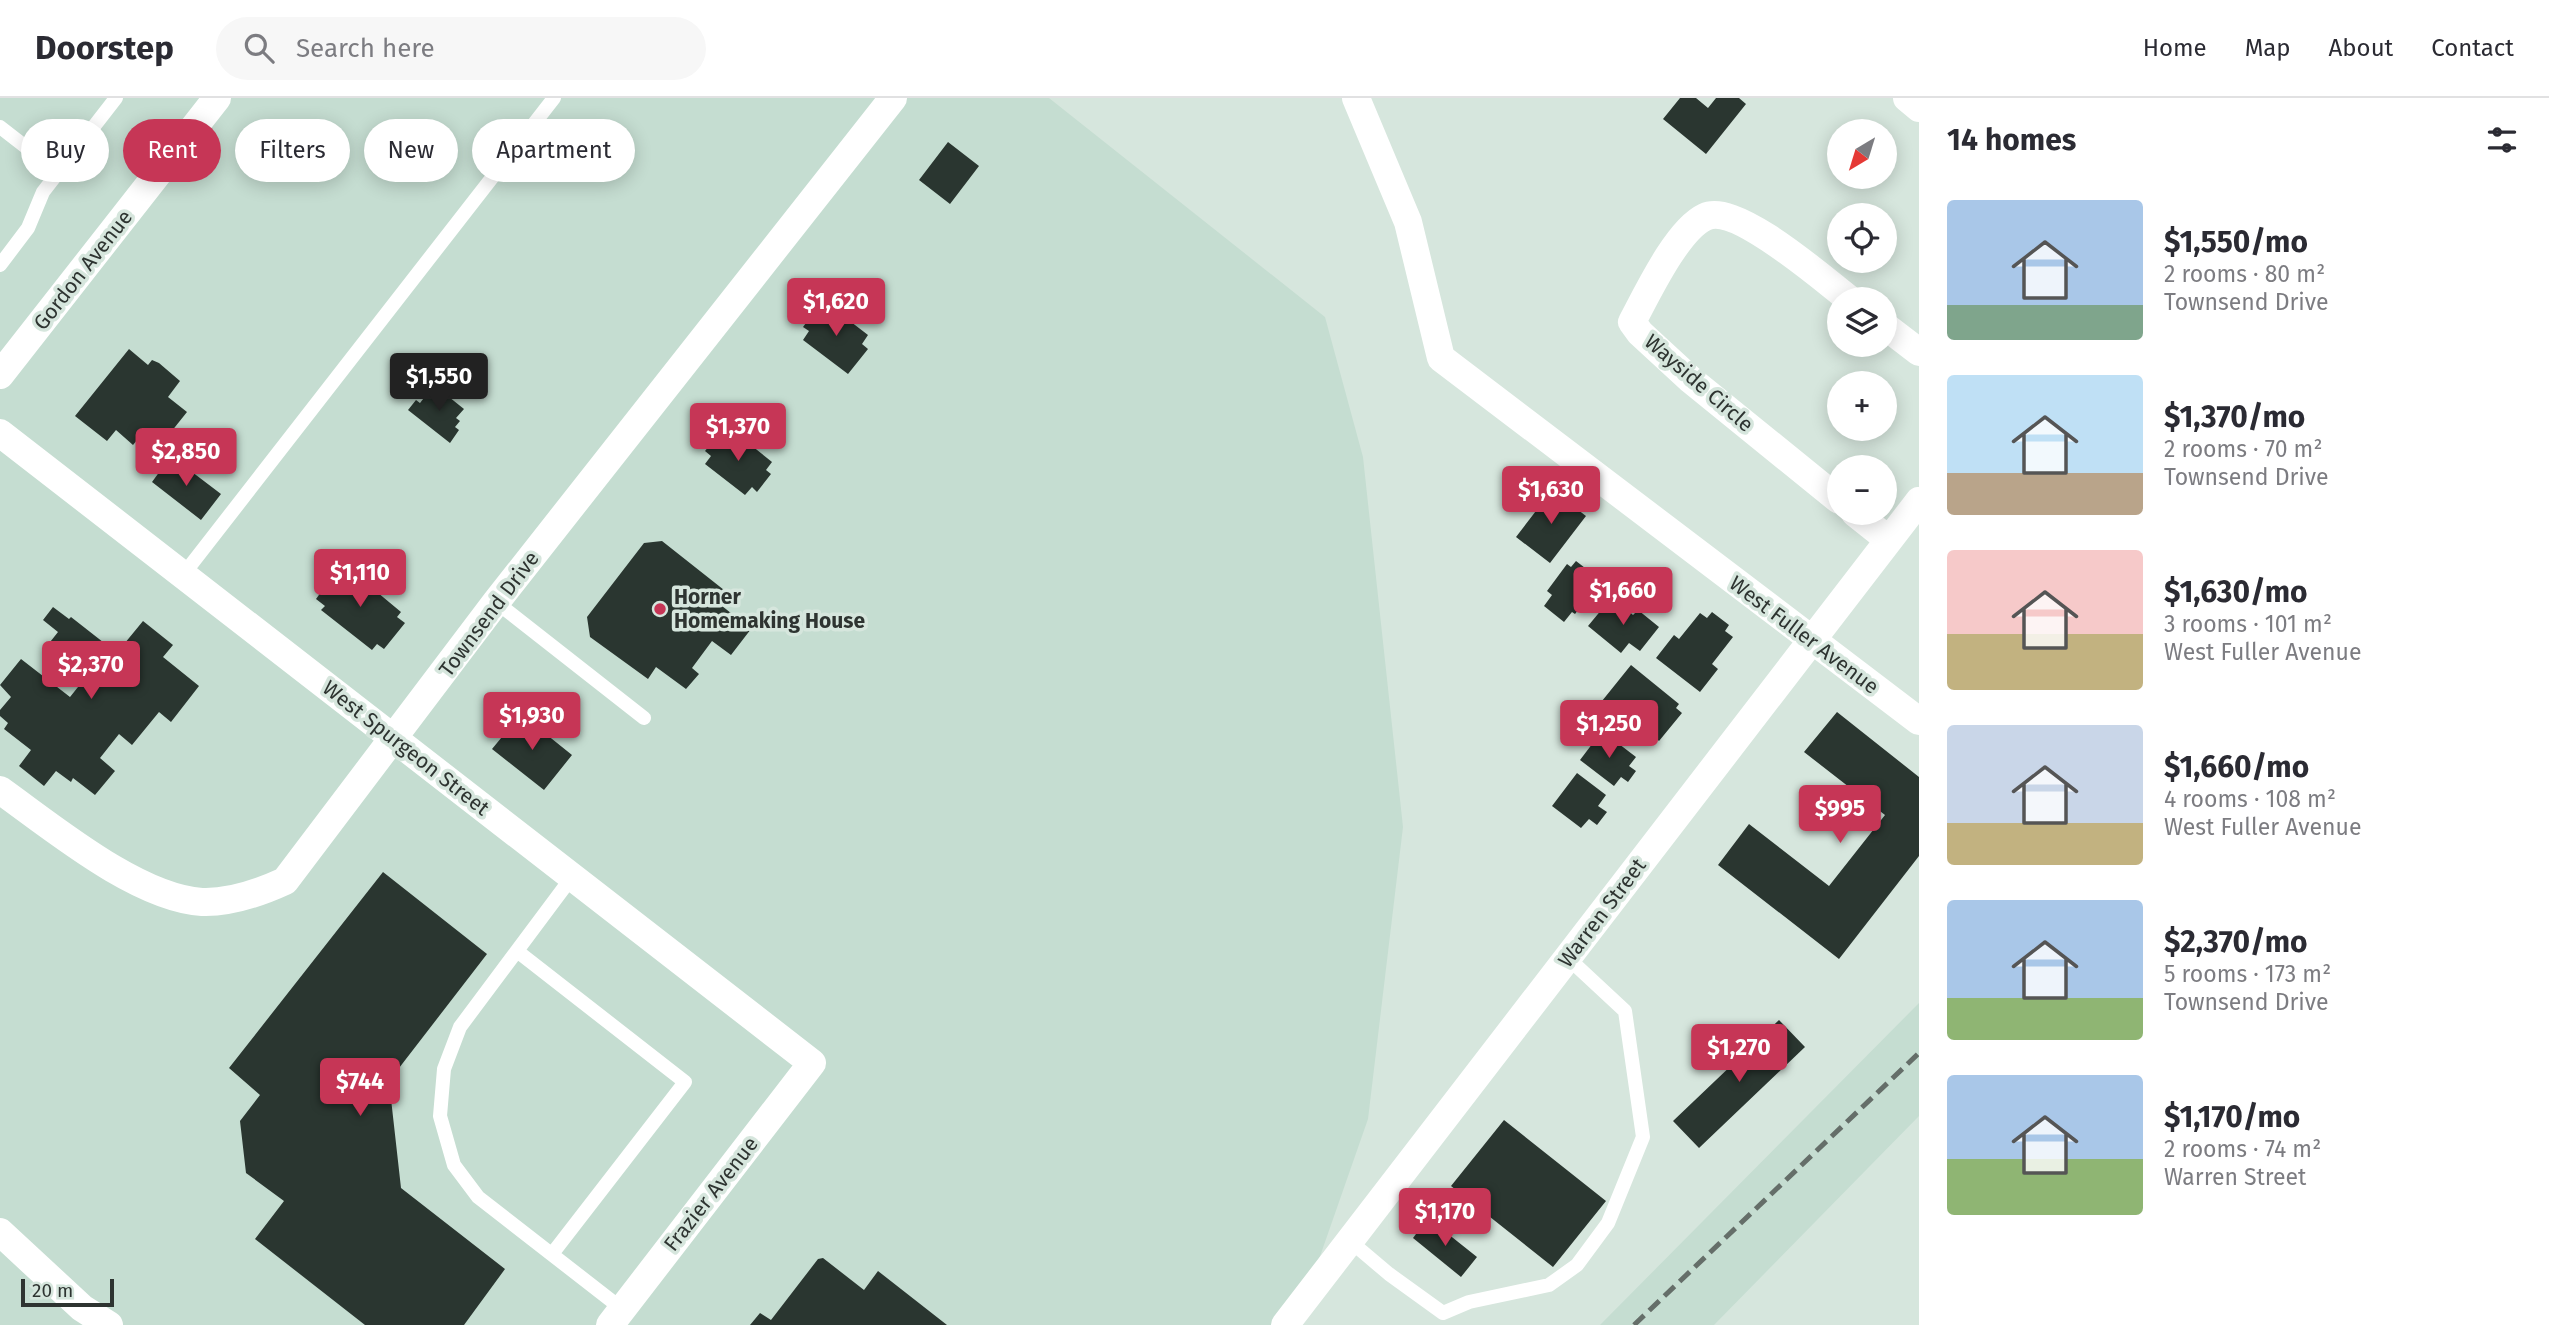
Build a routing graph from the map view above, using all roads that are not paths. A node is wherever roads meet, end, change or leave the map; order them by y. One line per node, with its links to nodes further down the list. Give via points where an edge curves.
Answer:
1 (116, 98): 8 (lane)
2 (217, 98): 16 (street, Gordon Avenue)
3 (554, 98): 22 (lane)
4 (893, 98): 23 (street, Townsend Drive)
5 (1356, 98): 24 (street, West Fuller Avenue, via 1408,222 1441,358)
6 (1907, 98): 7 (street)
7 (1919, 108)
8 (100, 119)
9 (0, 127): 10 (lane)
10 (21, 143)
11 (50, 182): 12 (lane, via 29,228)
12 (0, 265)
13 (1833, 287): 18 (street, Wayside Circle, via 1760,232 1722,214 1707,215 1676,243 1632,322 1691,380)
14 (1897, 335): 15 (street)
15 (1919, 352)
16 (0, 375)
17 (0, 433): 22 (street, West Spurgeon Street)
18 (1827, 490)
19 (1919, 501): 21 (street, Warren Street)
20 (1870, 525): 21 (street)
21 (1889, 540): 24 (street, Warren Street)
22 (183, 575): 27 (street, West Spurgeon Street)
23 (496, 602): 25 (lane); 27 (street, Townsend Drive)
24 (1811, 640): 26 (street, West Fuller Avenue); 31 (street, Warren Street)
25 (644, 718)
26 (1919, 722)
27 (394, 738): 28 (street, Townsend Drive, via 285,881 255,894 202,902 159,892 100,861); 29 (street, West Spurgeon Street)
28 (0, 790)
29 (572, 877): 30 (lane); 32 (street, West Spurgeon Street)
30 (517, 951): 35 (lane, via 460,1027 444,1069 440,1116 454,1165 478,1197); 35 (lane, via 685,1082)
31 (1568, 958): 34 (street, Warren Street); 34 (lane, via 1625,1011 1643,1137 1608,1223 1577,1265 1549,1285 1443,1313)
32 (812, 1063): 36 (street, Frazier Avenue)
33 (0, 1232): 37 (street, via 82,1308)
34 (1350, 1241): 38 (street, Warren Street)
35 (552, 1254): 36 (lane)
36 (616, 1317)
37 (109, 1325)
38 (1284, 1325)

